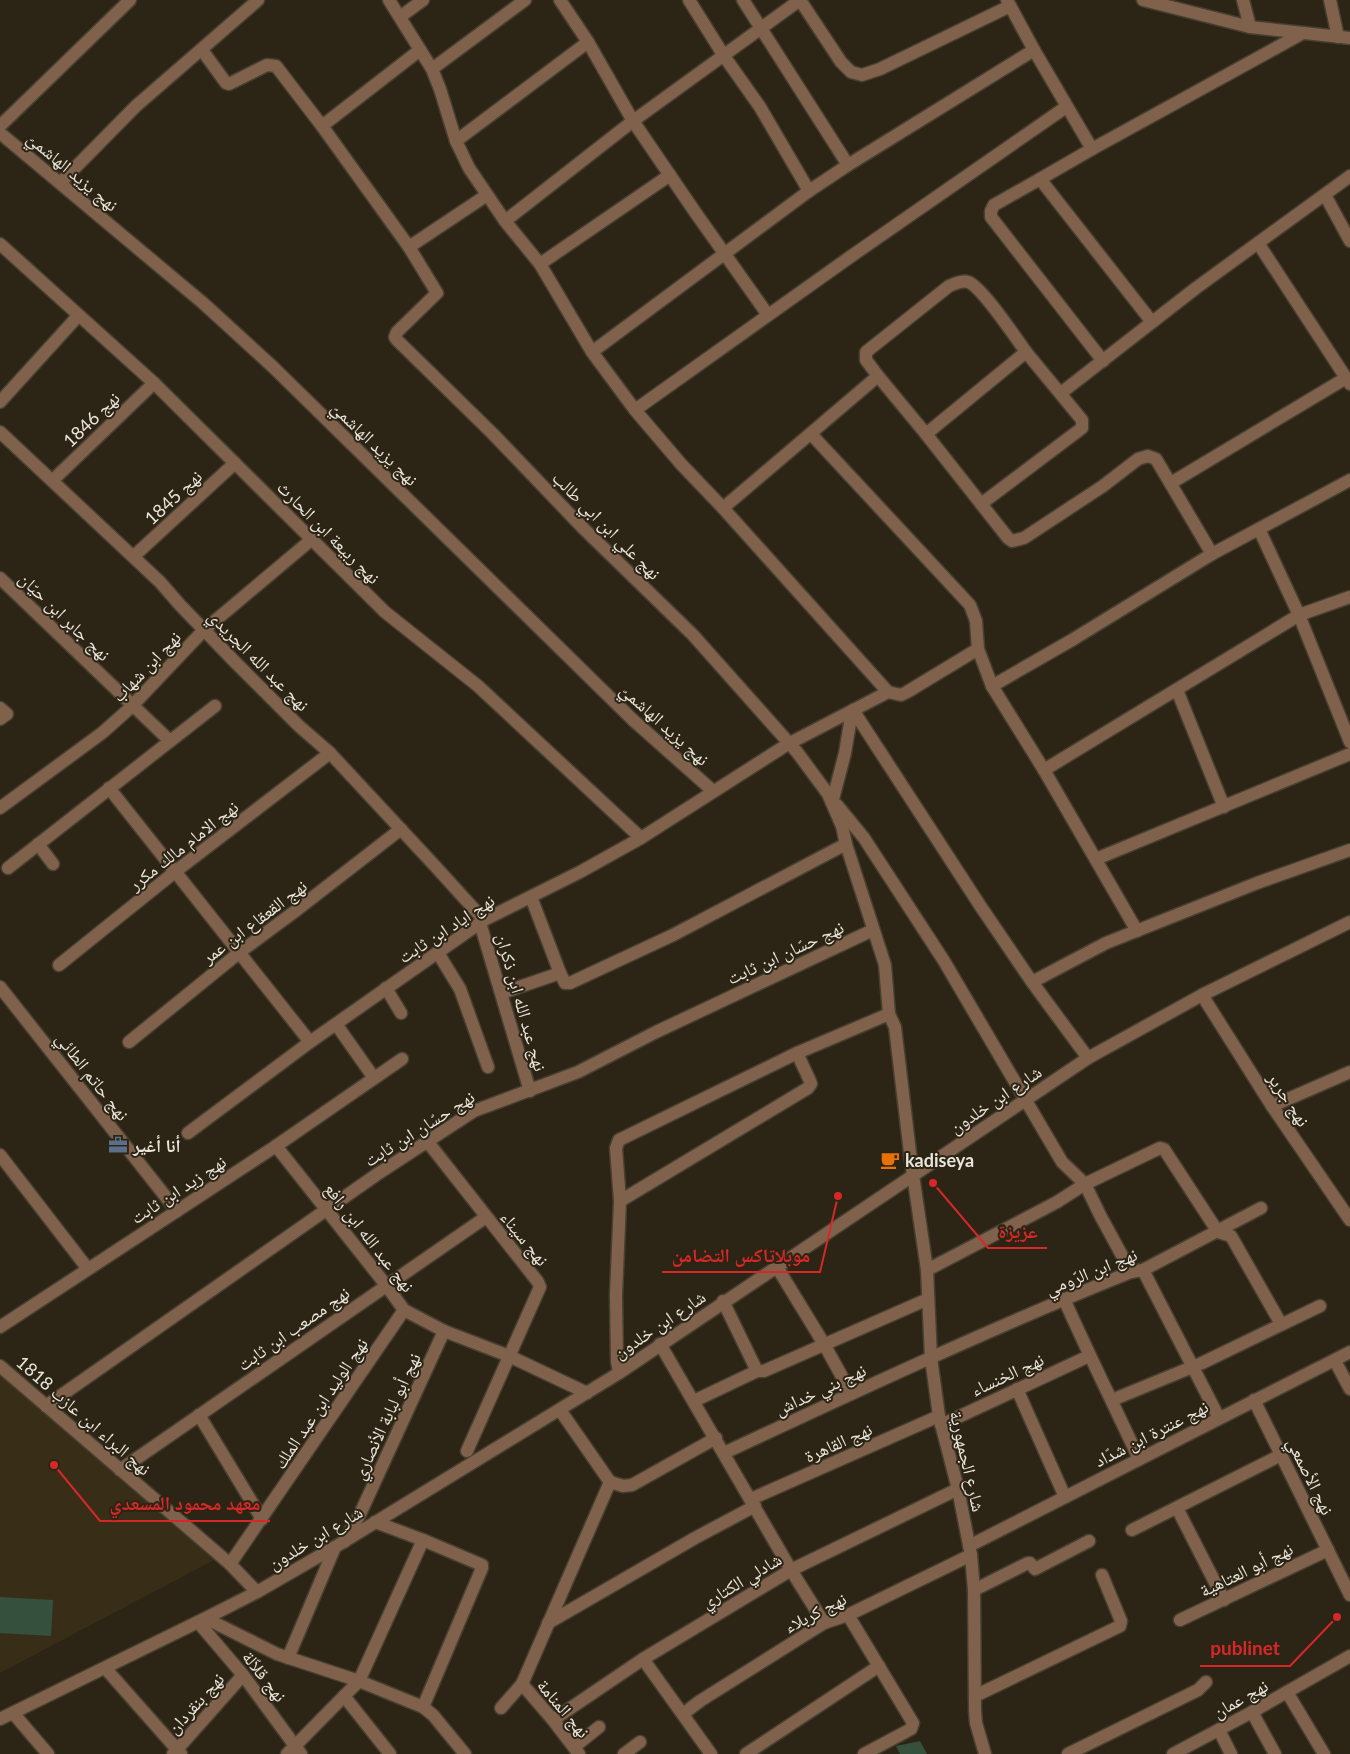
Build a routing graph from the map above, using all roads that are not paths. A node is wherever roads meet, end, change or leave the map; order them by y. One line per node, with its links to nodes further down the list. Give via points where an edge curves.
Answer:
1 (130, 0): 27 (street)
2 (258, 0): 20 (street)
3 (389, 0): 14 (street)
4 (423, 0): 14 (street)
5 (525, 0): 24 (street)
6 (560, 0): 19 (street)
7 (689, 0): 23 (street)
8 (743, 0): 16 (street)
9 (800, 0): 13 (street, via 841,62 851,72 862,75 880,69); 16 (street)
10 (1142, 0): 15 (street)
11 (1243, 0): 15 (street)
12 (1330, 0): 18 (street)
13 (1009, 3): 22 (street)
14 (400, 17): 21 (street)
15 (1250, 27): 17 (street)
16 (762, 29): 23 (street); 32 (street)
17 (1303, 34): 18 (street); 31 (street)
18 (1344, 37)
19 (588, 42): 26 (street); 30 (street)
20 (202, 50): 28 (street, via 229,84 267,65 276,66); 36 (street, via 136,106)
21 (420, 50): 24 (street); 28 (street)
22 (1034, 50): 25 (street); 32 (street)
23 (724, 56): 26 (street); 37 (street, via 760,107)
24 (432, 69): 30 (street)
25 (1066, 107): 31 (street); 47 (street)
26 (633, 121): 33 (street); 40 (street)
27 (0, 126)
28 (322, 126): 43 (street)
29 (0, 133): 36 (street, نهج يزيد الهاشميّ)
30 (456, 141): 38 (street, via 469,168)
31 (1092, 149): 35 (street)
32 (848, 165): 37 (street)
33 (670, 175): 45 (street); 46 (street)
34 (1350, 176): 39 (street)
35 (1040, 179): 49 (street); 52 (street, via 994,205 991,217)
36 (60, 183): 92 (street, نهج يزيد الهاشميّ, via 203,303 273,367 626,714)
37 (810, 191): 45 (street)
38 (488, 195): 40 (street); 43 (street)
39 (1325, 195): 41 (street); 42 (street)
40 (505, 221): 46 (street)
41 (1350, 241)
42 (1258, 243): 49 (street); 54 (street)
43 (409, 247): 87 (street, نهج علي ابن ابي طالب, via 438,293 397,332 397,340 693,636)
44 (3, 251): 48 (street, نهج ربيعة ابن الحارث)
45 (726, 254): 47 (street); 50 (street)
46 (540, 264): 50 (street)
47 (768, 315): 58 (street)
48 (78, 316): 55 (street, نهج ربيعة ابن الحارث); 57 (street)
49 (1152, 322): 52 (street)
50 (592, 352): 58 (street)
51 (1026, 352): 53 (street, via 979,290 968,282 959,282 949,286 866,352 866,360); 56 (street); 61 (street)
52 (1103, 361): 56 (street)
53 (878, 376): 60 (street); 61 (street)
54 (1348, 381): 65 (street)
55 (154, 382): 62 (street, نهج ربيعة ابن الحارث); 63 (street, نهج 1846)
56 (1061, 394): 66 (street, via 1082,420 1082,428)
57 (0, 402)
58 (635, 410): 67 (street)
59 (0, 432): 63 (street, نهج عبد الله الجريدي)
60 (811, 434): 67 (street); 76 (street, via 970,605 976,621)
61 (926, 434): 66 (street)
62 (235, 463): 69 (street, نهج ربيعة ابن الحارث); 71 (street, نهج 1845)
63 (53, 480): 71 (street, نهج عبد الله الجريدي)
64 (1350, 480): 68 (street)
65 (1171, 482): 66 (street, via 1156,459 1143,456 1070,509 1017,541 1008,538); 70 (street)
66 (981, 504)
67 (723, 508): 79 (street)
68 (1259, 529): 70 (street); 74 (street)
69 (311, 540): 75 (street, نهج ابن شهاب); 97 (street, نهج ربيعة ابن الحارث, via 385,612 478,686)
70 (1212, 554): 77 (street)
71 (134, 556): 75 (street, نهج عبد الله الجريدي)
72 (0, 578): 80 (street, نهج جابر ابن حيّان)
73 (1350, 597): 74 (street)
74 (1299, 615): 78 (street); 86 (street)
75 (204, 630): 80 (street, نهج ابن شهاب); 88 (street, نهج عبد الله الجريدي)
76 (978, 649): 77 (street); 79 (street, via 901,695)
77 (992, 686): 90 (street)
78 (1177, 690): 90 (street); 94 (street)
79 (888, 692): 83 (street, نهج اياد ابن ثابت)
80 (132, 705): 85 (street, نهج جابر ابن حيّان); 95 (street, نهج ابن شهاب, via 102,733)
81 (215, 706): 85 (street)
82 (0, 708): 84 (street, via 7,714)
83 (852, 710): 87 (street, نهج اياد ابن ثابت); 93 (street, via 845,753); 114 (street)
84 (0, 719)
85 (170, 741): 91 (street)
86 (1350, 742)
87 (788, 744): 92 (street, نهج اياد ابن ثابت); 93 (street, نهج علي ابن ابي طالب)
88 (330, 754): 96 (street, نهج عبد الله الجريدي); 104 (street, نهج الامام مالك مكرر)
89 (1350, 754): 94 (street)
90 (1044, 770): 101 (street)
91 (109, 788): 98 (street); 104 (street)
92 (713, 791): 97 (street, نهج اياد ابن ثابت)
93 (831, 799): 99 (street, شارع الجمهورية); 131 (street, via 864,838 944,961)
94 (1224, 807): 101 (street)
95 (0, 808)
96 (401, 829): 106 (street, نهج عبد الله الجريدي); 110 (street, نهج القعقاع ابن عمر)
97 (641, 838): 105 (street, نهج اياد ابن ثابت)
98 (38, 844): 102 (street); 103 (street)
99 (846, 844): 108 (street, شارع الجمهورية); 113 (street, via 673,935 570,983 564,983)
100 (1350, 850): 109 (street)
101 (1096, 860): 109 (street)
102 (54, 864)
103 (8, 868)
104 (176, 871): 110 (street); 112 (street, نهج الامام مالك مكرر)
105 (531, 898): 106 (street, نهج اياد ابن ثابت); 113 (street)
106 (482, 922): 111 (street, نهج اياد ابن ثابت); 117 (street, نهج عبد الله ابن ذكران)
107 (1350, 922): 118 (street, شارع ابن خلدون)
108 (873, 930): 120 (street, شارع الجمهورية, via 885,966); 130 (street, نهج حسّان ابن ثابت, via 578,1072)
109 (1136, 931): 114 (street)
110 (240, 952): 122 (street, نهج القعقاع ابن عمر); 123 (street)
111 (438, 954): 116 (street, نهج اياد ابن ثابت); 127 (street, via 460,989)
112 (59, 965)
113 (560, 973): 117 (street)
114 (1032, 982): 125 (street)
115 (0, 987): 142 (street, نهج حاتم الطائي)
116 (386, 988): 119 (street); 121 (street, نهج اياد ابن ثابت)
117 (502, 993): 130 (street, نهج عبد الله ابن ذكران)
118 (1202, 995): 125 (street, شارع ابن خلدون); 132 (street, نهج جرير)
119 (401, 1013)
120 (889, 1014): 124 (street); 137 (street, شارع الجمهورية, via 895,1027)
121 (336, 1024): 123 (street, نهج اياد ابن ثابت); 129 (street)
122 (129, 1042)
123 (310, 1042): 133 (street, نهج اياد ابن ثابت)
124 (796, 1053): 139 (street, via 810,1081 808,1088); 139 (street, via 619,1140 616,1148)
125 (1088, 1058): 131 (street, شارع ابن خلدون)
126 (402, 1059): 129 (street, نهج زيد ابن ثابت)
127 (488, 1066)
128 (1350, 1072): 132 (street)
129 (374, 1078): 135 (street, نهج زيد ابن ثابت)
130 (530, 1090): 134 (street, نهج حسّان ابن ثابت, via 474,1110)
131 (1025, 1100): 137 (street, شارع ابن خلدون); 138 (street, via 1062,1162)
132 (1272, 1106): 143 (street, نهج جرير)
133 (188, 1133)
134 (427, 1141): 141 (street, نهج حسّان ابن ثابت); 144 (street, نهج سيناء)
135 (276, 1146): 141 (street, نهج عبد الله ابن رافع); 142 (street, نهج زيد ابن ثابت)
136 (0, 1155): 147 (street)
137 (913, 1175): 146 (street, شارع ابن خلدون); 148 (street, شارع الجمهورية)
138 (1085, 1184): 145 (street, via 1160,1148 1164,1149); 148 (street); 149 (street, via 1100,1215)
139 (620, 1201): 169 (street, via 616,1295)
140 (1261, 1208): 145 (street, نهج ابن الرّومي)
141 (327, 1210): 150 (street, نهج عبد الله ابن رافع); 177 (street, نهج حسّان ابن ثابت)
142 (177, 1211): 147 (street, نهج زيد ابن ثابت)
143 (1348, 1214)
144 (486, 1217): 150 (street, نهج مصعب ابن ثابت); 162 (street, نهج سيناء, via 540,1287)
145 (1218, 1232): 149 (street, نهج ابن الرّومي); 156 (street, via 1230,1236)
146 (777, 1267): 153 (street, شارع ابن خلدون); 160 (street)
147 (88, 1270): 157 (street, نهج زيد ابن ثابت)
148 (927, 1270): 151 (street, شارع الجمهورية)
149 (1137, 1271): 152 (street, نهج ابن الرّومي); 167 (street)
150 (386, 1285): 155 (street, نهج عبد الله ابن رافع); 179 (street, نهج مصعب ابن ثابت)
151 (928, 1299): 160 (street); 164 (street, شارع الجمهورية)
152 (1064, 1299): 163 (street); 164 (street, نهج ابن الرّومي)
153 (724, 1302): 159 (street, شارع ابن خلدون); 168 (street)
154 (1320, 1306): 156 (street)
155 (404, 1310): 158 (street, نهج عبد الله ابن رافع); 193 (street, نهج الوليد ابن عبد الملك)
156 (1281, 1324): 167 (street)
157 (0, 1327)
158 (444, 1331): 162 (street, نهج عبد الله ابن رافع); 198 (street, نهج أبو لبابة الأنصاري, via 360,1514)
159 (660, 1344): 169 (street, شارع ابن خلدون); 176 (street)
160 (824, 1344): 168 (street); 173 (street)
161 (1350, 1352): 165 (street, نهج عنترة ابن شدّاد)
162 (509, 1356): 172 (street, نهج عبد الله ابن رافع); 183 (street, نهج سيناء)
163 (1089, 1356): 170 (street, نهج الخنساء); 174 (street)
164 (931, 1358): 173 (street, نهج بني خداش); 181 (street, شارع الجمهورية)
165 (1335, 1361): 171 (street); 175 (street, نهج عنترة ابن شدّاد)
166 (0, 1366): 177 (street, نهج البراء ابن عازب 1818)
167 (1192, 1366): 174 (street); 180 (street)
168 (757, 1371): 176 (street)
169 (619, 1373): 172 (street, شارع ابن خلدون)
170 (1017, 1389): 181 (street, نهج الخنساء); 190 (street)
171 (1350, 1389)
172 (586, 1394): 178 (street, شارع ابن خلدون)
173 (851, 1394): 184 (street, نهج بني خداش)
174 (1112, 1400): 186 (street)
175 (1254, 1400): 180 (street, نهج عنترة ابن شدّاد); 185 (street, نهج الأصمعي)
176 (694, 1401): 182 (street)
177 (46, 1406): 187 (street, نهج البراء ابن عازب 1818)
178 (560, 1410): 188 (street); 194 (street, شارع ابن خلدون)
179 (199, 1415): 187 (street, نهج مصعب ابن ثابت); 193 (street)
180 (1219, 1418): 186 (street, نهج عنترة ابن شدّاد)
181 (940, 1421): 189 (street, شارع الجمهورية); 191 (street, نهج القاهرة)
182 (716, 1438): 184 (street); 188 (street, via 632,1485)
183 (467, 1451)
184 (724, 1453): 191 (street)
185 (1281, 1455): 192 (street); 199 (street, نهج الأصمعي)
186 (1139, 1459): 190 (street, نهج عنترة ابن شدّاد)
187 (120, 1470): 201 (street, نهج البراء ابن عازب 1818)
188 (610, 1482): 211 (street)
189 (958, 1489): 200 (street, شارع الجمهورية); 202 (street, شادلي الكتاري)
190 (1064, 1497): 200 (street, نهج عنترة ابن شدّاد)
191 (753, 1503): 202 (street); 211 (street, نهج القاهرة)
192 (1177, 1508): 195 (street); 207 (street)
193 (262, 1519): 201 (street, نهج الوليد ابن عبد الملك)
194 (375, 1522): 196 (street); 198 (street, شارع ابن خلدون)
195 (1132, 1530)
196 (423, 1540): 219 (street); 225 (street, via 481,1564 482,1568)
197 (1089, 1541): 204 (street, via 1035,1569 1028,1563)
198 (340, 1545): 205 (street, شارع ابن خلدون); 214 (street, نهج أبو لبابة الأنصاري)
199 (1328, 1550): 206 (street, نهج الأصمعي); 207 (street, نهج أبو العتاهية)
200 (970, 1551): 204 (street, شارع الجمهورية); 208 (street, نهج كربلاء)
201 (230, 1564): 205 (street, نهج البراء ابن عازب 1818)
202 (792, 1570): 212 (street); 215 (street, شادلي الكتاري)
203 (1102, 1575): 224 (street, via 1121,1621 1120,1626)
204 (974, 1590): 224 (street, شارع الجمهورية)
205 (257, 1592): 209 (street, شارع ابن خلدون)
206 (1350, 1595)
207 (1224, 1600): 210 (street, نهج أبو العتاهية)
208 (848, 1615): 212 (street, نهج كربلاء); 216 (street)
209 (203, 1620): 214 (street); 217 (street, شارع ابن خلدون); 218 (street, نهج قلاّلة)
210 (1180, 1620)
211 (548, 1623): 221 (street)
212 (824, 1624): 229 (street, نهج كربلاء)
213 (1350, 1656): 222 (street, نهج عمان)
214 (288, 1658): 219 (street)
215 (644, 1659): 229 (street); 231 (street, شادلي الكتاري)
216 (879, 1666): 244 (street); 245 (street, via 913,1726)
217 (106, 1669): 228 (street, شارع ابن خلدون); 238 (street)
218 (243, 1675): 236 (street, نهج قلاّلة); 238 (street, نهج بنقردان)
219 (359, 1680): 223 (street); 225 (street)
220 (1206, 1682): 247 (street, via 1198,1690)
221 (522, 1684): 226 (street); 231 (street, نهج المنامة)
222 (1287, 1692): 227 (street, نهج عمان); 251 (street)
223 (344, 1696): 236 (street); 240 (street)
224 (975, 1696): 246 (street, شارع الجمهورية, via 976,1723)
225 (423, 1707): 241 (street)
226 (501, 1708)
227 (1252, 1712): 233 (street, نهج عمان); 250 (street)
228 (13, 1713): 230 (street, شارع ابن خلدون); 239 (street)
229 (683, 1714): 243 (street)
230 (0, 1719)
231 (553, 1720): 235 (street, نهج المنامة)
232 (599, 1727): 235 (street)
233 (1219, 1730): 237 (street, نهج عمان); 249 (street)
234 (640, 1742): 242 (street)
235 (576, 1750)
236 (294, 1751)
237 (1187, 1751): 248 (street, نهج عمان)
238 (177, 1752)
239 (48, 1754)
240 (390, 1754)
241 (465, 1754)
242 (624, 1754)
243 (711, 1754)
244 (746, 1754)
245 (864, 1754)
246 (984, 1754)
247 (1068, 1754)
248 (1173, 1754)
249 (1231, 1754)
250 (1275, 1754)
251 (1324, 1754)

